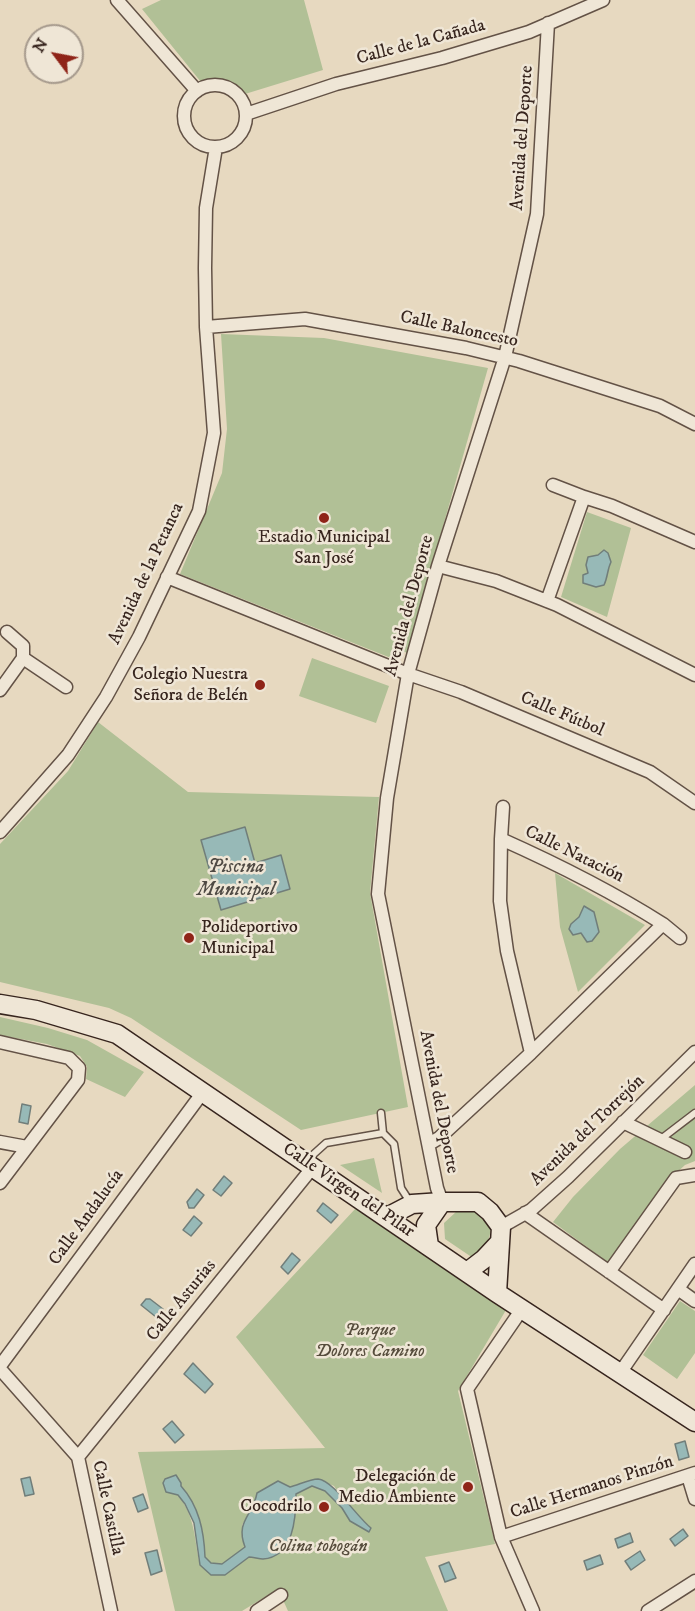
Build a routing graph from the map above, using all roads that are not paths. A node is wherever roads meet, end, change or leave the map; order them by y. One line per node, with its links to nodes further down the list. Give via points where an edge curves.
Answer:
1 (117, 0): 4 (street)
2 (603, 0): 3 (street, Calle de la Cañada)
3 (548, 23): 5 (street, Calle de la Cañada, via 529,32 336,84); 8 (street, Avenida del Deporte, via 537,214)
4 (197, 91): 5 (street, via 214,85 232,90 239,96); 6 (street, via 186,107 186,126 198,142)
5 (246, 114): 6 (street, via 235,140)
6 (216, 147): 7 (street, Avenida de la Petanca, via 206,208)
7 (206, 327): 8 (street, Calle Baloncesto, via 305,319); 14 (street, Avenida de la Petanca, via 214,433 199,511)
8 (505, 357): 9 (street, Calle Baloncesto, via 660,406); 13 (street, Avenida del Deporte)
9 (695, 424)
10 (553, 486): 11 (street)
11 (584, 497): 12 (street); 15 (street)
12 (695, 542)
13 (438, 566): 15 (street, via 496,581); 18 (street, Avenida del Deporte)
14 (167, 577): 18 (street, Calle Fútbol); 24 (street, Avenida de la Petanca, via 106,697 68,755)
15 (547, 601): 19 (street)
16 (7, 632): 17 (street, via 23,646)
17 (23, 658): 20 (street); 21 (street)
18 (408, 674): 22 (street, Calle Fútbol, via 461,692 650,771); 39 (street, Avenida del Deporte, via 387,798 378,894)
19 (695, 675)
20 (66, 687)
21 (0, 690)
22 (695, 803)
23 (503, 807): 25 (street)
24 (0, 832)
25 (501, 839): 26 (street, Calle Natación, via 579,875); 31 (street, Calle Natación, via 500,901 507,951)
26 (663, 924): 27 (street, Calle Natación); 31 (street)
27 (680, 938)
28 (0, 1004): 32 (main road, Calle Virgen del Pilar, via 117,1034)
29 (0, 1042): 40 (street, via 69,1058 79,1068 78,1080)
30 (695, 1052): 35 (street, Avenida del Torrejón)
31 (531, 1053): 39 (street)
32 (203, 1092): 42 (main road, Calle Virgen del Pilar); 59 (street, Calle Andalucía)
33 (381, 1113): 36 (lane)
34 (695, 1113): 37 (lane)
35 (623, 1122): 37 (street); 47 (street, Avenida del Torrejón)
36 (383, 1133): 42 (lane, via 326,1143); 46 (lane, via 394,1144 401,1188)
37 (660, 1140): 41 (street)
38 (0, 1142): 40 (street)
39 (429, 1144): 45 (street, Avenida del Deporte)
40 (27, 1147): 44 (street)
41 (686, 1152)
42 (309, 1164): 48 (main road, Calle Virgen del Pilar); 62 (street, Calle Asturias)
43 (695, 1175): 53 (street, via 676,1178)
44 (0, 1183)
45 (442, 1202): 46 (main road); 49 (main road, via 478,1202 490,1212); 50 (main road, via 426,1225)
46 (412, 1204): 48 (main road)
47 (525, 1213): 49 (street, Avenida del Torrejón); 53 (street)
48 (387, 1217): 50 (main road, Calle Virgen del Pilar)
49 (500, 1235): 52 (main road, via 484,1259); 55 (main road)
50 (429, 1246): 52 (main road, Calle Virgen del Pilar)
51 (695, 1264): 54 (street)
52 (467, 1272): 55 (main road, Calle Virgen del Pilar)
53 (609, 1272): 58 (street)
54 (678, 1289): 56 (street); 58 (street)
55 (497, 1293): 57 (main road, Calle Virgen del Pilar)
56 (695, 1301)
57 (522, 1309): 60 (main road, Calle Virgen del Pilar); 65 (street, via 467,1389)
58 (664, 1310): 60 (street)
59 (0, 1368): 62 (street, Calle Castilla)
60 (620, 1373): 61 (main road, Calle Virgen del Pilar)
61 (690, 1417)
62 (78, 1457): 68 (street, Calle Castilla)
63 (691, 1474): 64 (street); 65 (street, Calle Hermanos Pinzón)
64 (695, 1499)
65 (501, 1537): 70 (street)
66 (695, 1581): 71 (street)
67 (281, 1595): 69 (street)
68 (111, 1611)
69 (257, 1611)
70 (533, 1611)
71 (648, 1611)

